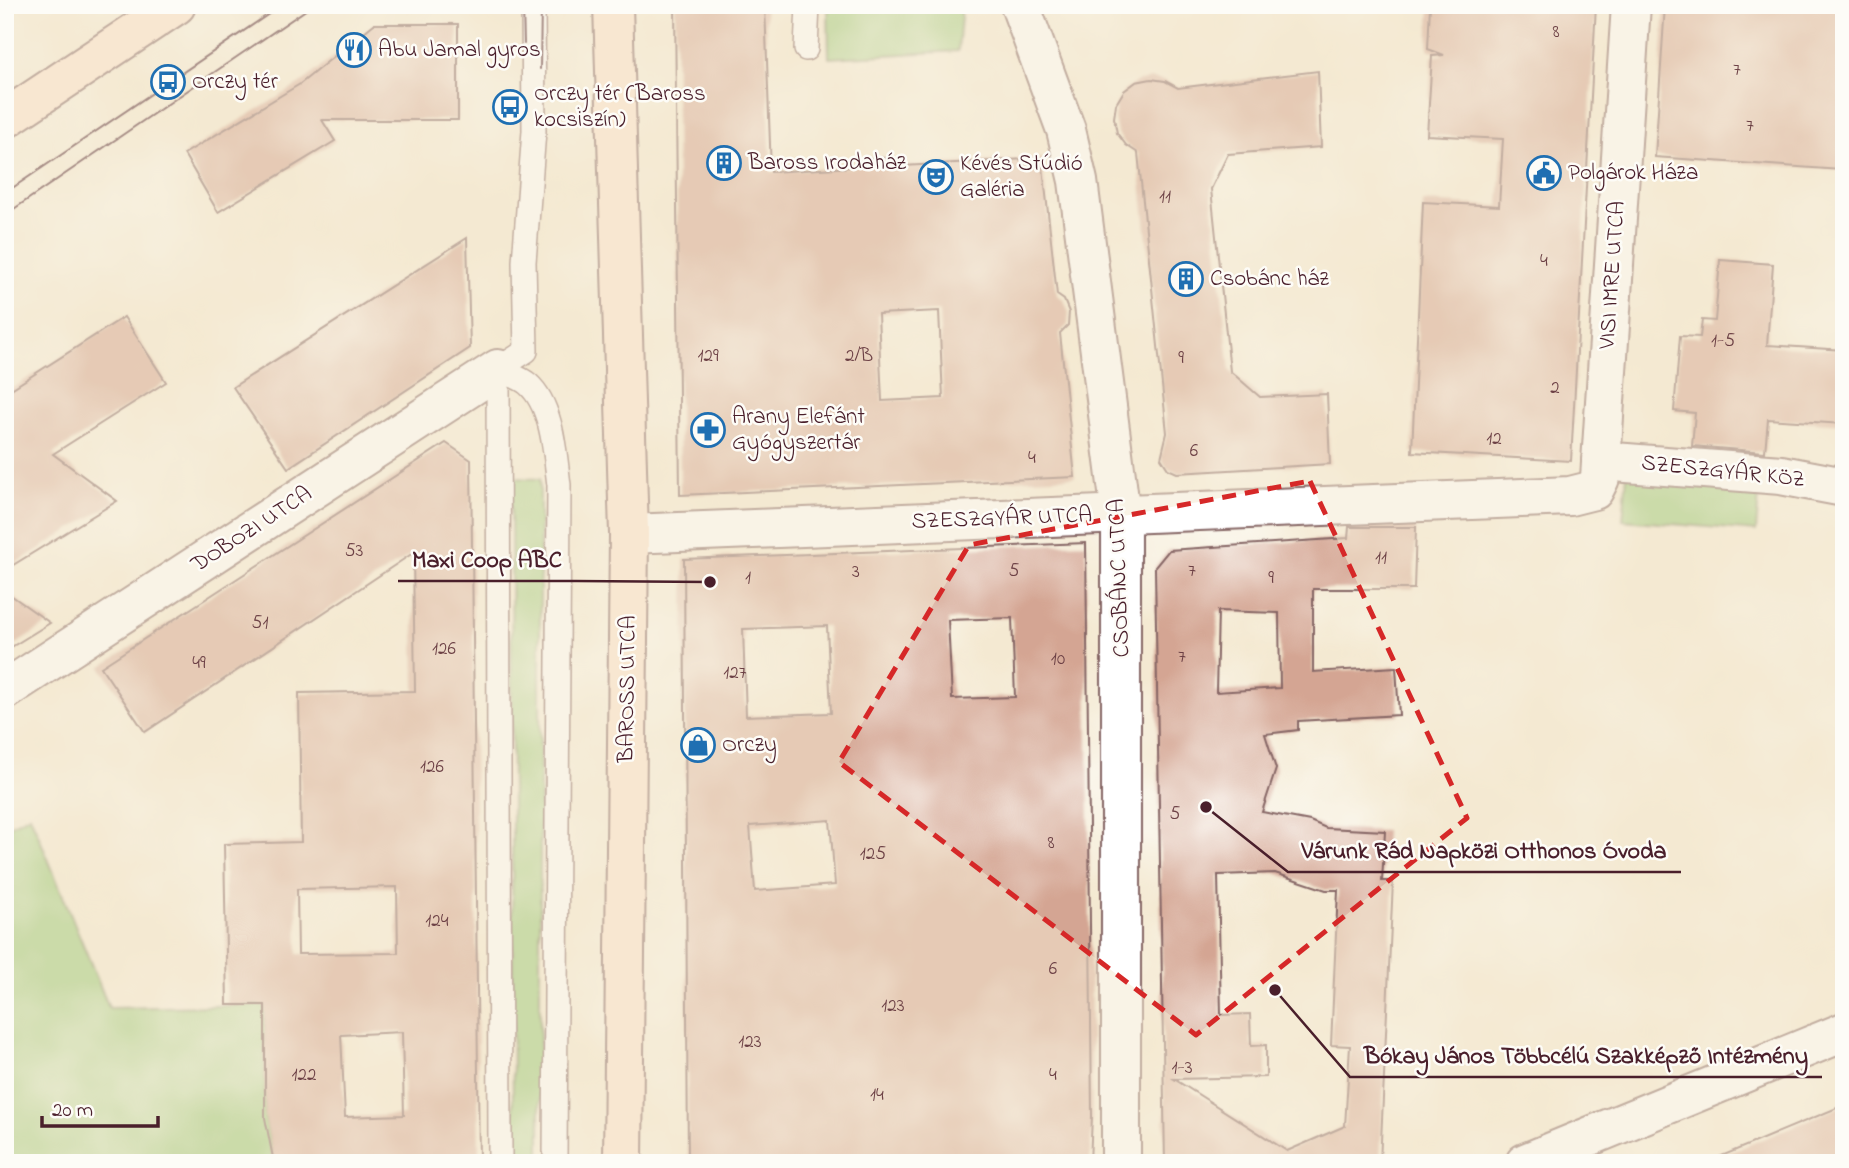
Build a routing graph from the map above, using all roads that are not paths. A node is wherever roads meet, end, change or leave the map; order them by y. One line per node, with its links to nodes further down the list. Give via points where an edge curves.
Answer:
1 (176, 5): 8 (street)
2 (533, 5): 9 (lane, via 534,131 524,262 526,351)
3 (613, 5): 13 (street, BAROSS UTCA)
4 (808, 5): 7 (lane)
5 (1020, 5): 12 (street, CSOBÁNC UTCA, via 1066,130 1078,181)
6 (1631, 5): 10 (street, VISI IMRE UTCA)
7 (806, 49)
8 (5, 119)
9 (498, 369): 14 (street, DOBOZI UTCA); 16 (lane); 17 (lane, via 526,382 536,393 554,449 559,485)
10 (1601, 461): 11 (street, SZESZGYÁR KÖZ, via 1781,474); 12 (street, SZESZGYÁR UTCA, via 1594,490 1570,496)
11 (1844, 487)
12 (1121, 514): 13 (street, SZESZGYÁR UTCA); 19 (street, CSOBÁNC UTCA)
13 (629, 534): 18 (street, BAROSS UTCA)
14 (5, 690)
15 (1844, 1032): 20 (street)
16 (500, 1163)
17 (555, 1163)
18 (623, 1163)
19 (1121, 1163)
20 (1525, 1163)

